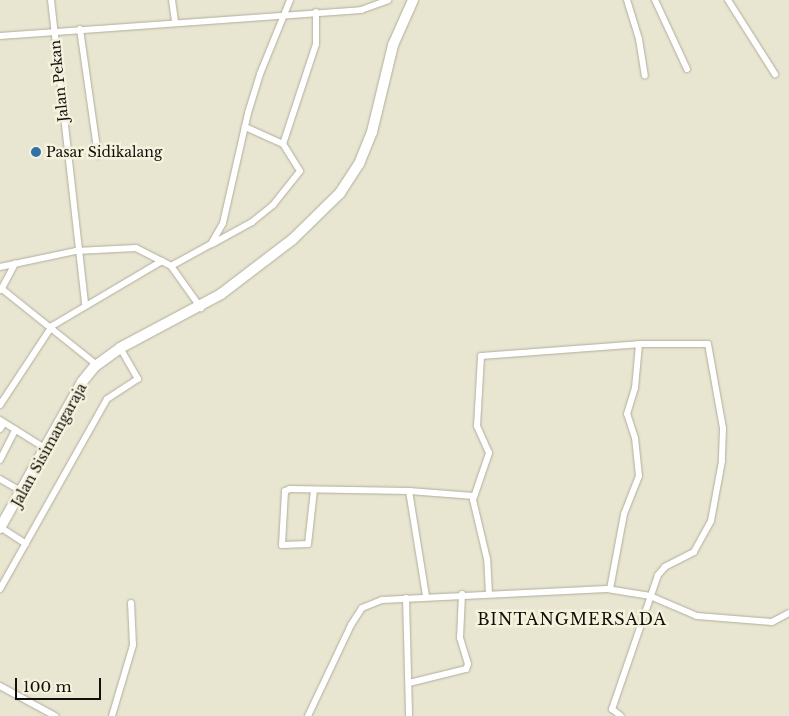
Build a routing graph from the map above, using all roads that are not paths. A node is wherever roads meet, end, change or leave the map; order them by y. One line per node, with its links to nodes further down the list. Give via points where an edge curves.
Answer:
1 (51, 0): 13 (street, Jalan Pekan)
2 (172, 0): 11 (street)
3 (290, 0): 10 (street)
4 (388, 0): 9 (street, via 361,10)
5 (413, 0): 29 (highway, Jalan Sisimangaraja, via 393,45 372,132 348,182 292,240)
6 (627, 0): 17 (street, via 637,30)
7 (655, 0): 15 (street)
8 (728, 0): 16 (street)
9 (316, 12): 10 (street); 19 (street, via 316,44)
10 (285, 14): 11 (street); 18 (street, via 260,74)
11 (175, 22): 12 (street)
12 (80, 29): 13 (street); 20 (street)
13 (54, 31): 14 (street); 22 (street, Jalan Pekan)
14 (0, 36)
15 (687, 69)
16 (774, 74)
17 (645, 76)
18 (245, 127): 19 (street); 21 (street, via 228,209)
19 (283, 144): 21 (street, via 300,171 266,211 235,233)
20 (98, 156)
21 (211, 244): 25 (street)
22 (76, 251): 23 (street, via 130,247); 24 (street); 28 (street, Jalan Pekan)
23 (162, 261): 25 (street); 28 (street)
24 (15, 264): 26 (street); 27 (street)
25 (171, 266): 29 (street)
26 (0, 267)
27 (1, 290): 30 (street)
28 (85, 305): 30 (street)
29 (202, 306): 32 (highway, Jalan Sisimangaraja)
30 (52, 326): 33 (street); 34 (street)
31 (639, 344): 44 (street, via 481,356 476,426 489,453); 48 (street, via 636,382 628,414 635,438 639,476 624,514); 52 (street, via 708,344 723,428 722,461 706,534 689,556 662,569)
32 (121, 349): 33 (highway, Jalan Sisimangaraja); 38 (highway, Jalan Sisimangaraja, via 88,376); 46 (street, via 138,380 107,400)
33 (97, 365): 38 (highway, Jalan Sisimangaraja, via 82,382)
34 (0, 405)
35 (2, 422): 36 (street); 37 (street)
36 (0, 429)
37 (15, 430): 38 (street); 39 (street)
38 (47, 450): 42 (highway, Jalan Sisimangaraja); 45 (highway, Jalan Sisimangaraja)
39 (0, 460)
40 (0, 479): 42 (street)
41 (314, 490): 41 (street, via 308,544 282,545 285,491); 43 (street)
42 (21, 491): 45 (highway, Jalan Sisimangaraja)
43 (409, 491): 44 (street); 51 (street)
44 (474, 496): 50 (street, via 487,559)
45 (1, 528): 46 (street)
46 (26, 544): 47 (street)
47 (0, 589)
48 (610, 590): 50 (street); 52 (street)
49 (462, 594): 50 (street); 51 (street); 56 (street, via 460,638 468,664 466,669)
50 (490, 594)
51 (426, 596): 53 (street)
52 (650, 596): 55 (street, via 698,616 772,622); 62 (street, via 612,709)
53 (406, 598): 56 (street); 60 (street, via 376,601 360,610)
54 (131, 603): 59 (street, via 133,645)
55 (789, 613)
56 (408, 684): 61 (street)
57 (0, 687): 58 (street)
58 (55, 716)
59 (112, 716)
60 (308, 716)
61 (409, 716)
62 (621, 716)

